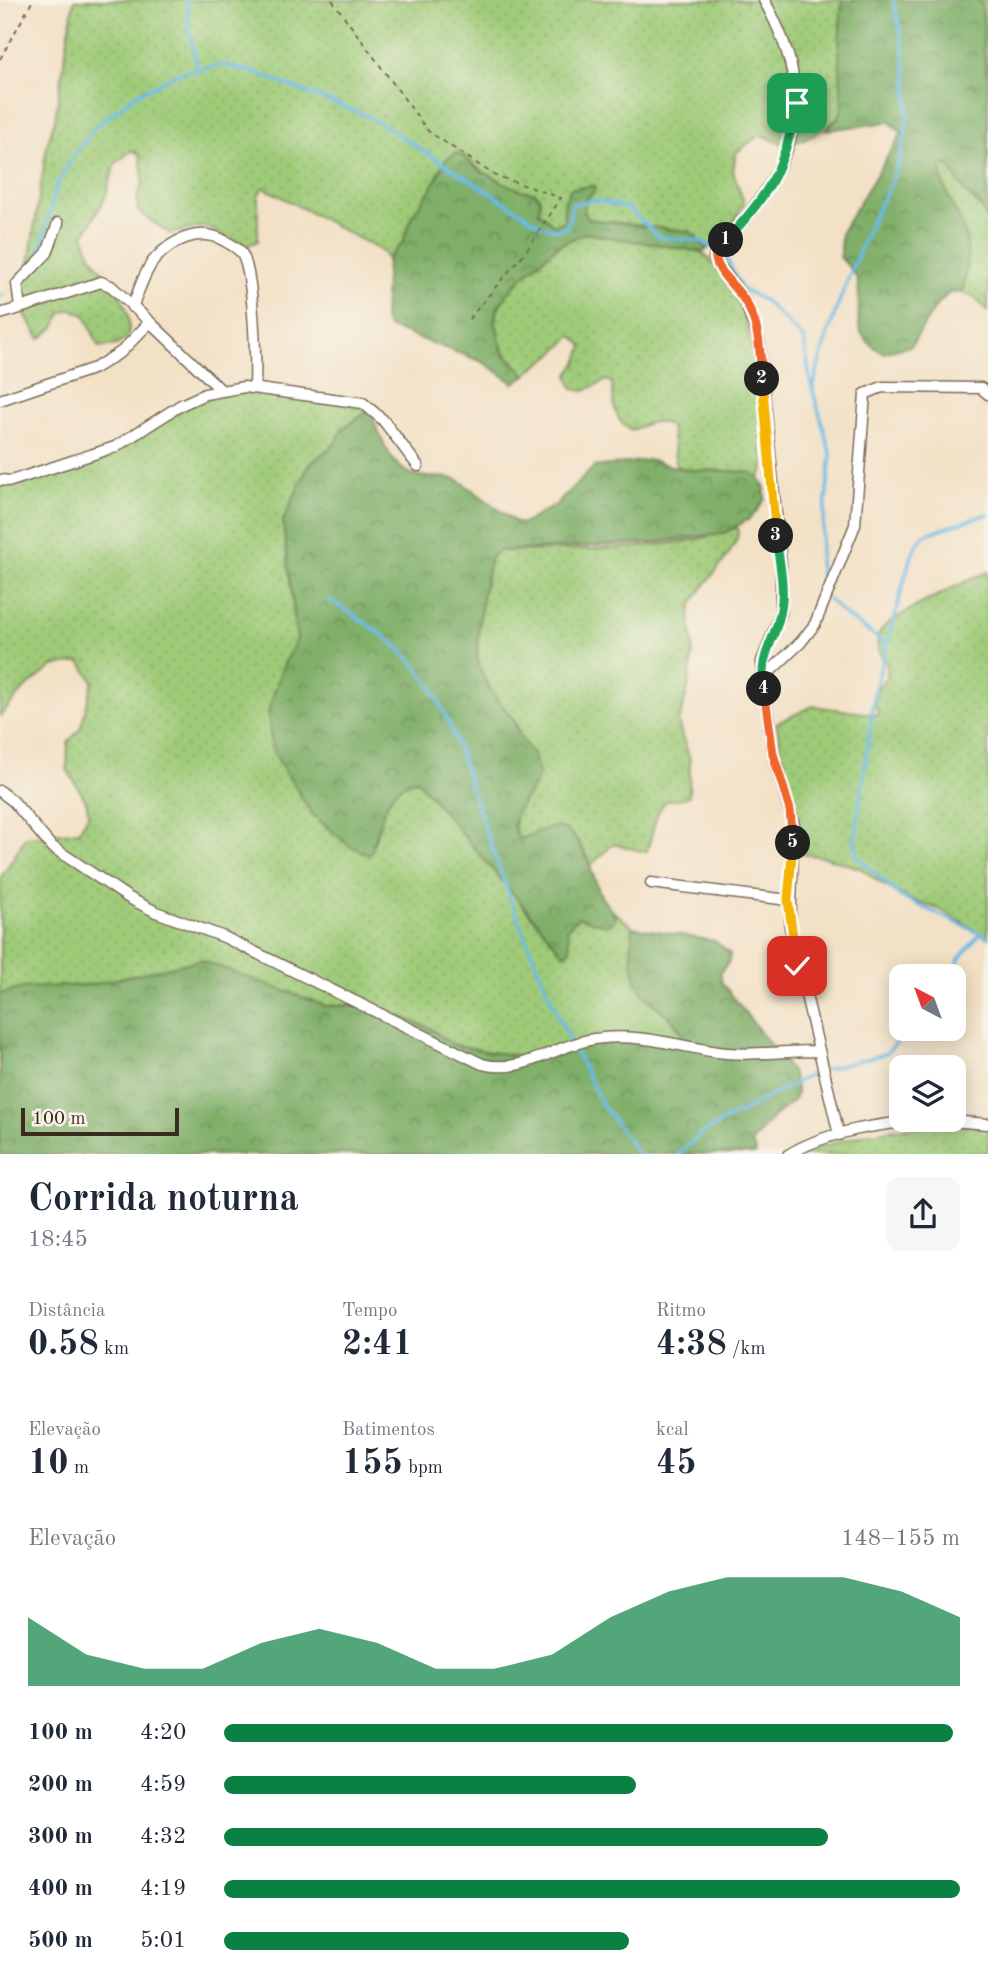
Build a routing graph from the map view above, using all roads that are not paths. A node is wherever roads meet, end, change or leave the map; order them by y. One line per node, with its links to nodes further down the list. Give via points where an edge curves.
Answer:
1 (764, 0): 13 (street, via 795,76 792,130 768,191 714,254 715,262 745,300 759,341 781,575 780,613 762,661)
2 (58, 223): 4 (street, via 47,253 17,284)
3 (132, 307): 4 (street, via 102,282); 6 (street); 7 (street, via 155,258 169,247 200,233 235,247 244,259 256,346)
4 (20, 308): 5 (street)
5 (0, 314)
6 (150, 322): 8 (street); 10 (street, via 102,365)
7 (255, 387): 8 (street); 11 (street, via 363,403 383,420)
8 (221, 390): 12 (street, via 181,405 115,447 11,481)
9 (988, 394): 13 (street, via 981,388 882,387 865,394 855,525 815,624)
10 (0, 400)
11 (418, 466)
12 (0, 480)
13 (762, 678): 16 (street, via 773,754 794,825)
14 (0, 790): 17 (street, via 51,846 129,898 224,937 482,1064 517,1066 576,1044 629,1037 712,1051)
15 (651, 883): 16 (street)
16 (788, 900): 17 (street, via 793,947)
17 (818, 1051): 21 (street)
18 (966, 1122): 19 (street)
19 (988, 1124)
20 (889, 1125): 21 (street)
21 (839, 1135): 22 (street)
22 (788, 1154)

